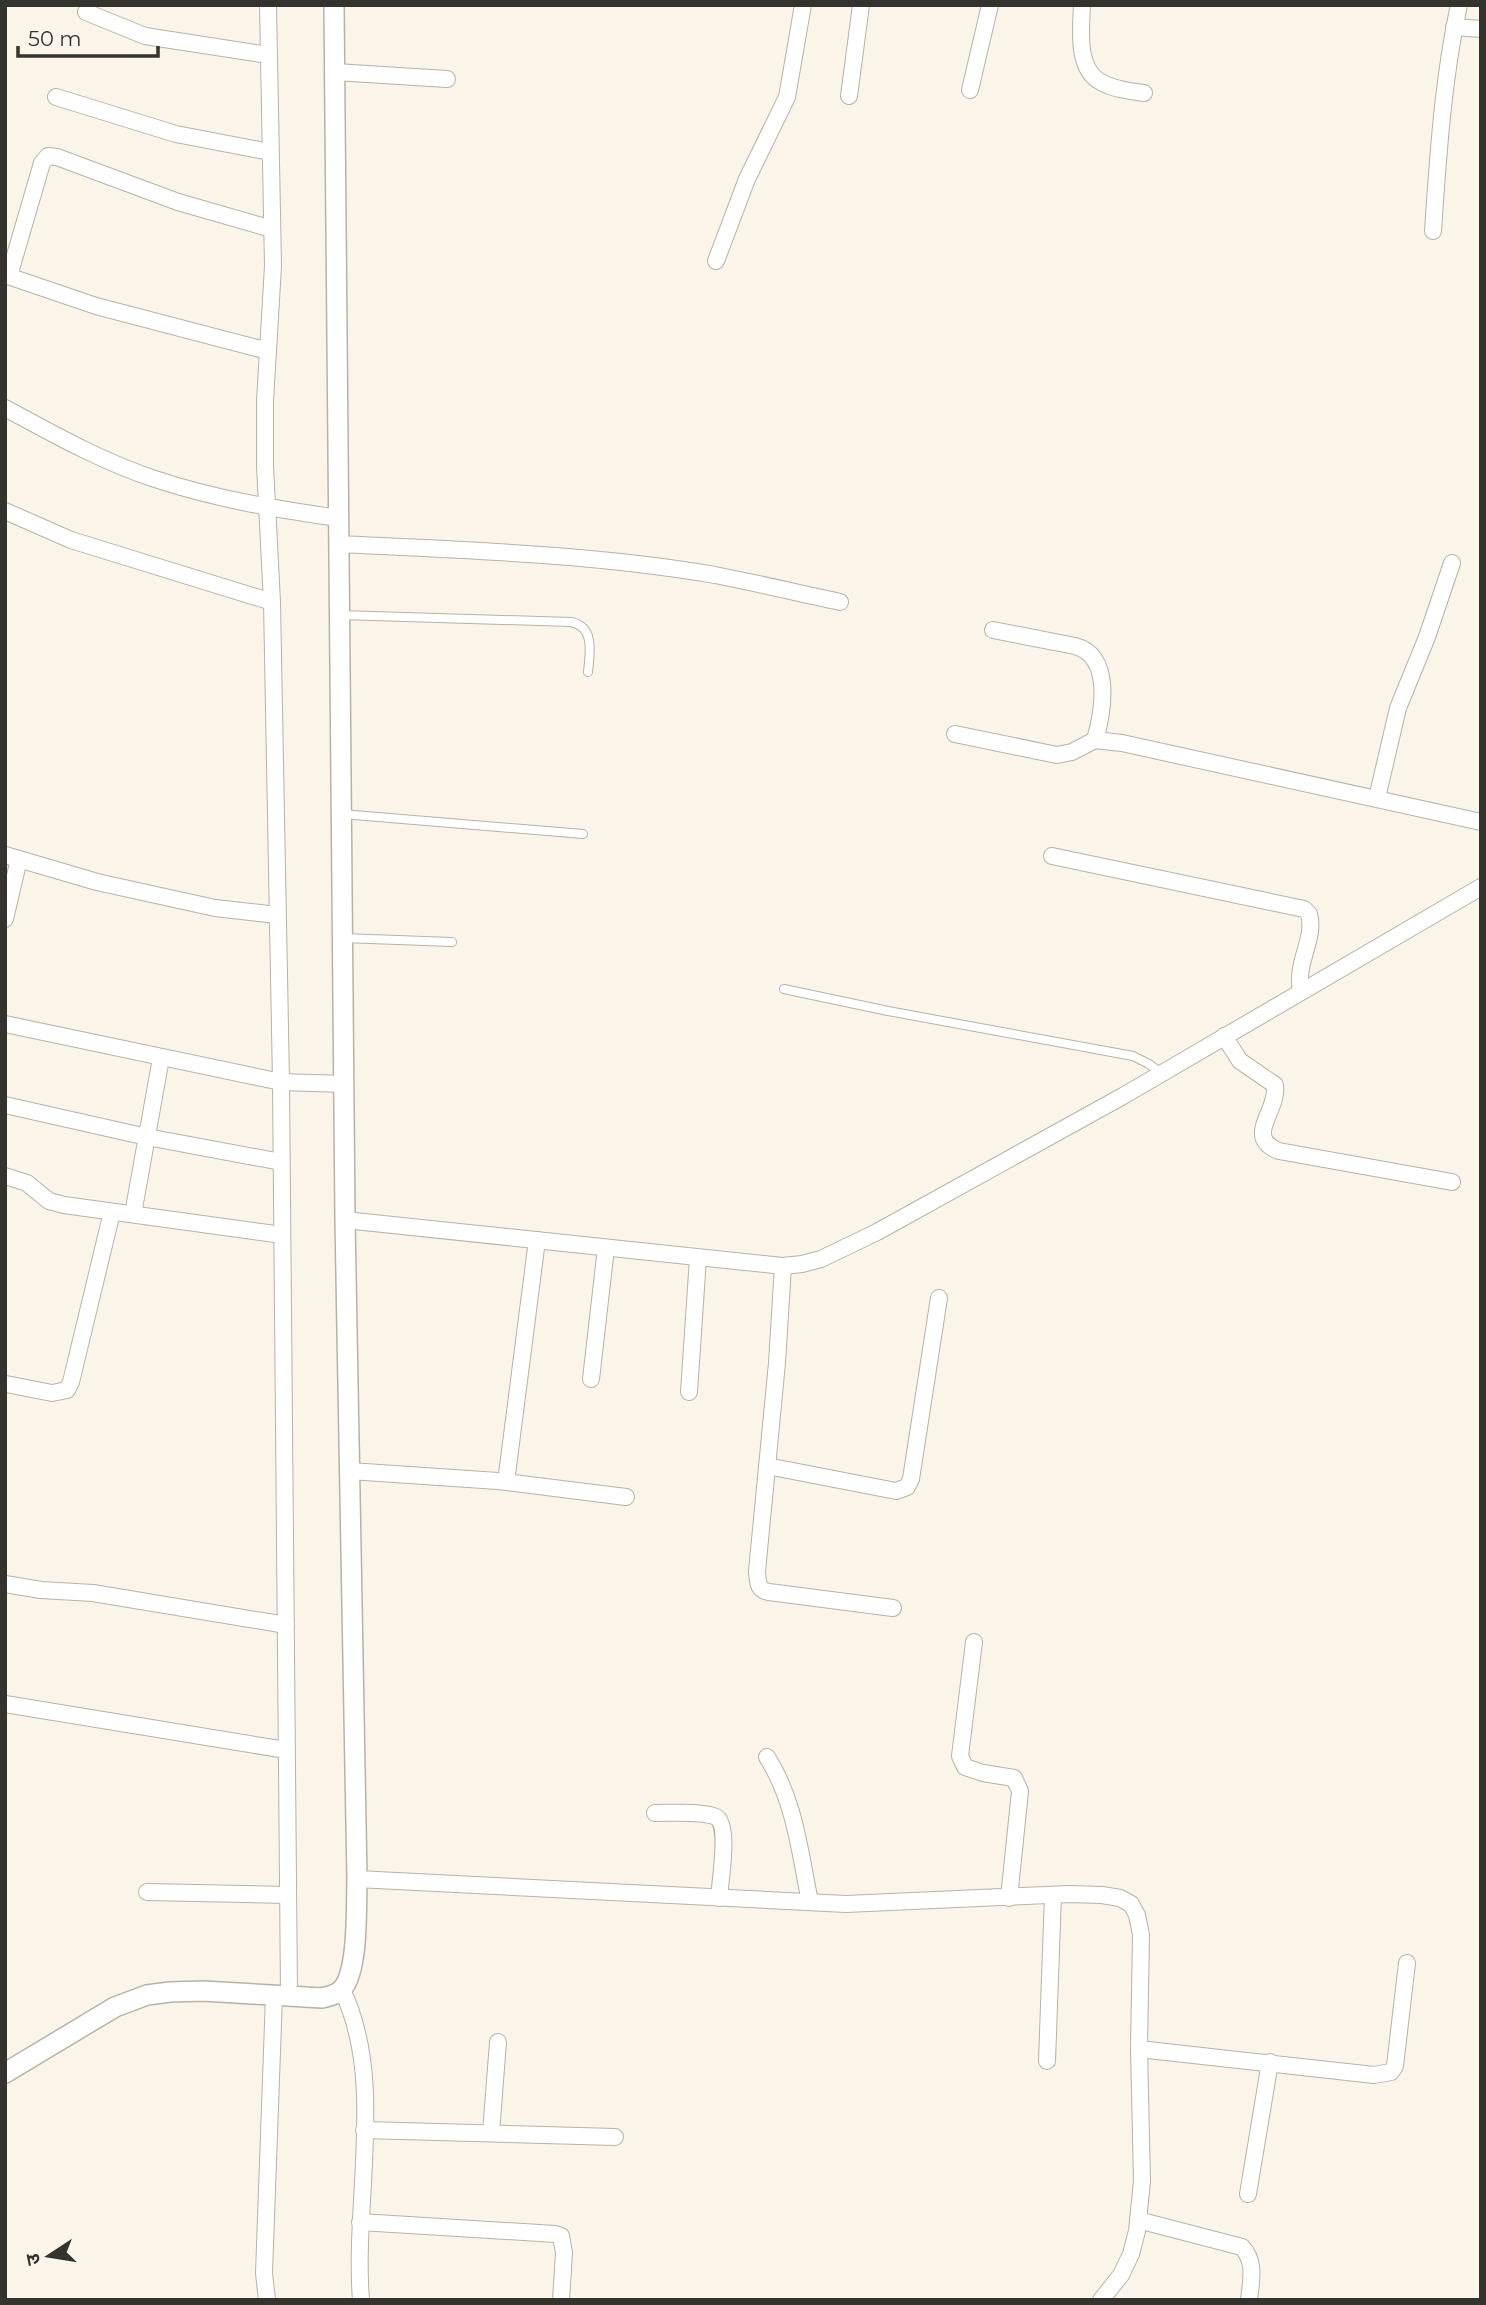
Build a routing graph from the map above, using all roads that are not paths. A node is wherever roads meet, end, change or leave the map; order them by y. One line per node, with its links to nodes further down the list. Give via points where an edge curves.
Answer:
1 (268, 5): 11 (street)
2 (334, 5): 12 (street)
3 (803, 5): 21 (street, via 786,97 747,179)
4 (861, 5): 16 (street)
5 (990, 5): 14 (street)
6 (1082, 5): 15 (street, via 1088,71 1102,83)
7 (1459, 5): 9 (street)
8 (86, 12): 11 (street, via 145,36)
9 (1454, 27): 10 (street); 20 (street)
10 (1481, 29)
11 (268, 55): 18 (street)
12 (335, 72): 13 (street); 27 (street)
13 (447, 79)
14 (970, 90)
15 (1144, 93)
16 (849, 96)
17 (56, 97): 18 (street, via 176,134)
18 (270, 152): 19 (street)
19 (272, 229): 22 (street, via 48,156); 23 (street)
20 (1433, 231)
21 (716, 261)
22 (7, 275): 23 (street, via 96,306)
23 (268, 351): 25 (street)
24 (5, 408): 25 (street, via 153,479)
25 (267, 508): 27 (street); 31 (street)
26 (5, 511): 31 (street, via 71,540)
27 (338, 518): 28 (street)
28 (338, 544): 30 (street, via 641,565); 32 (street)
29 (1452, 563): 37 (street, via 1398,708)
30 (840, 602)
31 (272, 603): 44 (street)
32 (339, 615): 34 (lane, via 580,624 591,647); 38 (street)
33 (992, 630): 36 (street, via 1088,651 1096,662 1103,698)
34 (588, 672)
35 (955, 734): 36 (street, via 1057,755)
36 (1095, 740): 37 (street)
37 (1377, 798): 39 (street)
38 (341, 814): 40 (lane); 46 (street)
39 (1481, 822)
40 (583, 834)
41 (1052, 856): 49 (street, via 1304,909 1311,926 1299,970)
42 (12, 857): 44 (street, via 97,882 215,908); 45 (street)
43 (1481, 887): 49 (street)
44 (277, 915): 54 (street)
45 (5, 919)
46 (343, 938): 47 (lane); 55 (street)
47 (452, 942)
48 (785, 989): 53 (lane, via 1133,1056)
49 (1301, 991): 51 (street)
50 (5, 1024): 52 (street)
51 (1224, 1036): 53 (street); 60 (street, via 1240,1061 1275,1085 1262,1131 1270,1147)
52 (161, 1058): 54 (street); 57 (street)
53 (1161, 1073): 68 (street, via 843,1250)
54 (288, 1082): 55 (street); 58 (street)
55 (336, 1084): 63 (street)
56 (5, 1105): 57 (street)
57 (147, 1137): 58 (street); 62 (street)
58 (281, 1162): 64 (street)
59 (5, 1177): 61 (street, via 27,1183 49,1201)
60 (1452, 1182)
61 (112, 1212): 62 (street); 71 (street, via 67,1390 52,1393)
62 (133, 1214): 64 (street)
63 (345, 1220): 65 (street); 74 (street)
64 (282, 1235): 79 (street)
65 (537, 1240): 66 (street); 75 (street)
66 (606, 1248): 67 (street); 70 (street)
67 (698, 1258): 68 (street); 72 (street)
68 (783, 1266): 73 (street)
69 (939, 1298): 73 (street, via 907,1487 896,1491)
70 (591, 1379)
71 (6, 1384)
72 (690, 1392)
73 (767, 1466): 78 (street, via 760,1589)
74 (350, 1471): 75 (street); 85 (street)
75 (506, 1482): 76 (street)
76 (626, 1497)
77 (5, 1584): 79 (street, via 93,1593)
78 (892, 1608)
79 (286, 1625): 82 (street)
80 (974, 1642): 90 (street, via 960,1756 965,1767 1014,1778 1018,1784)
81 (5, 1704): 82 (street)
82 (286, 1750): 87 (street)
83 (767, 1757): 91 (street, via 789,1801)
84 (655, 1812): 89 (street, via 707,1815 722,1823)
85 (357, 1879): 89 (street); 93 (street, via 354,1958)
86 (147, 1892): 87 (street)
87 (288, 1895): 94 (street)
88 (1053, 1895): 90 (street); 96 (street, via 1102,1895 1131,1904 1141,1935); 97 (street)
89 (719, 1898): 91 (street)
90 (1009, 1898): 91 (street, via 846,1905)
91 (810, 1902)
92 (1407, 1962): 98 (street, via 1391,2072 1374,2075)
93 (342, 1990): 94 (street, via 322,1998); 100 (street, via 361,2047)
94 (281, 1996): 99 (street, via 203,1991 147,1995 116,2007); 106 (street, via 264,2273)
95 (498, 2042): 101 (street)
96 (1139, 2049): 98 (street); 104 (street, via 1142,2181)
97 (1047, 2061)
98 (1270, 2062): 103 (street)
99 (6, 2072)
100 (364, 2130): 101 (street); 105 (street)
101 (491, 2133): 102 (street)
102 (615, 2137)
103 (1248, 2194)
104 (1138, 2220): 109 (street, via 1131,2254); 110 (street, via 1242,2247 1252,2271)
105 (360, 2222): 107 (street); 108 (street, via 561,2236 565,2253)
106 (267, 2300)
107 (361, 2300)
108 (561, 2300)
109 (1101, 2300)
110 (1249, 2300)

